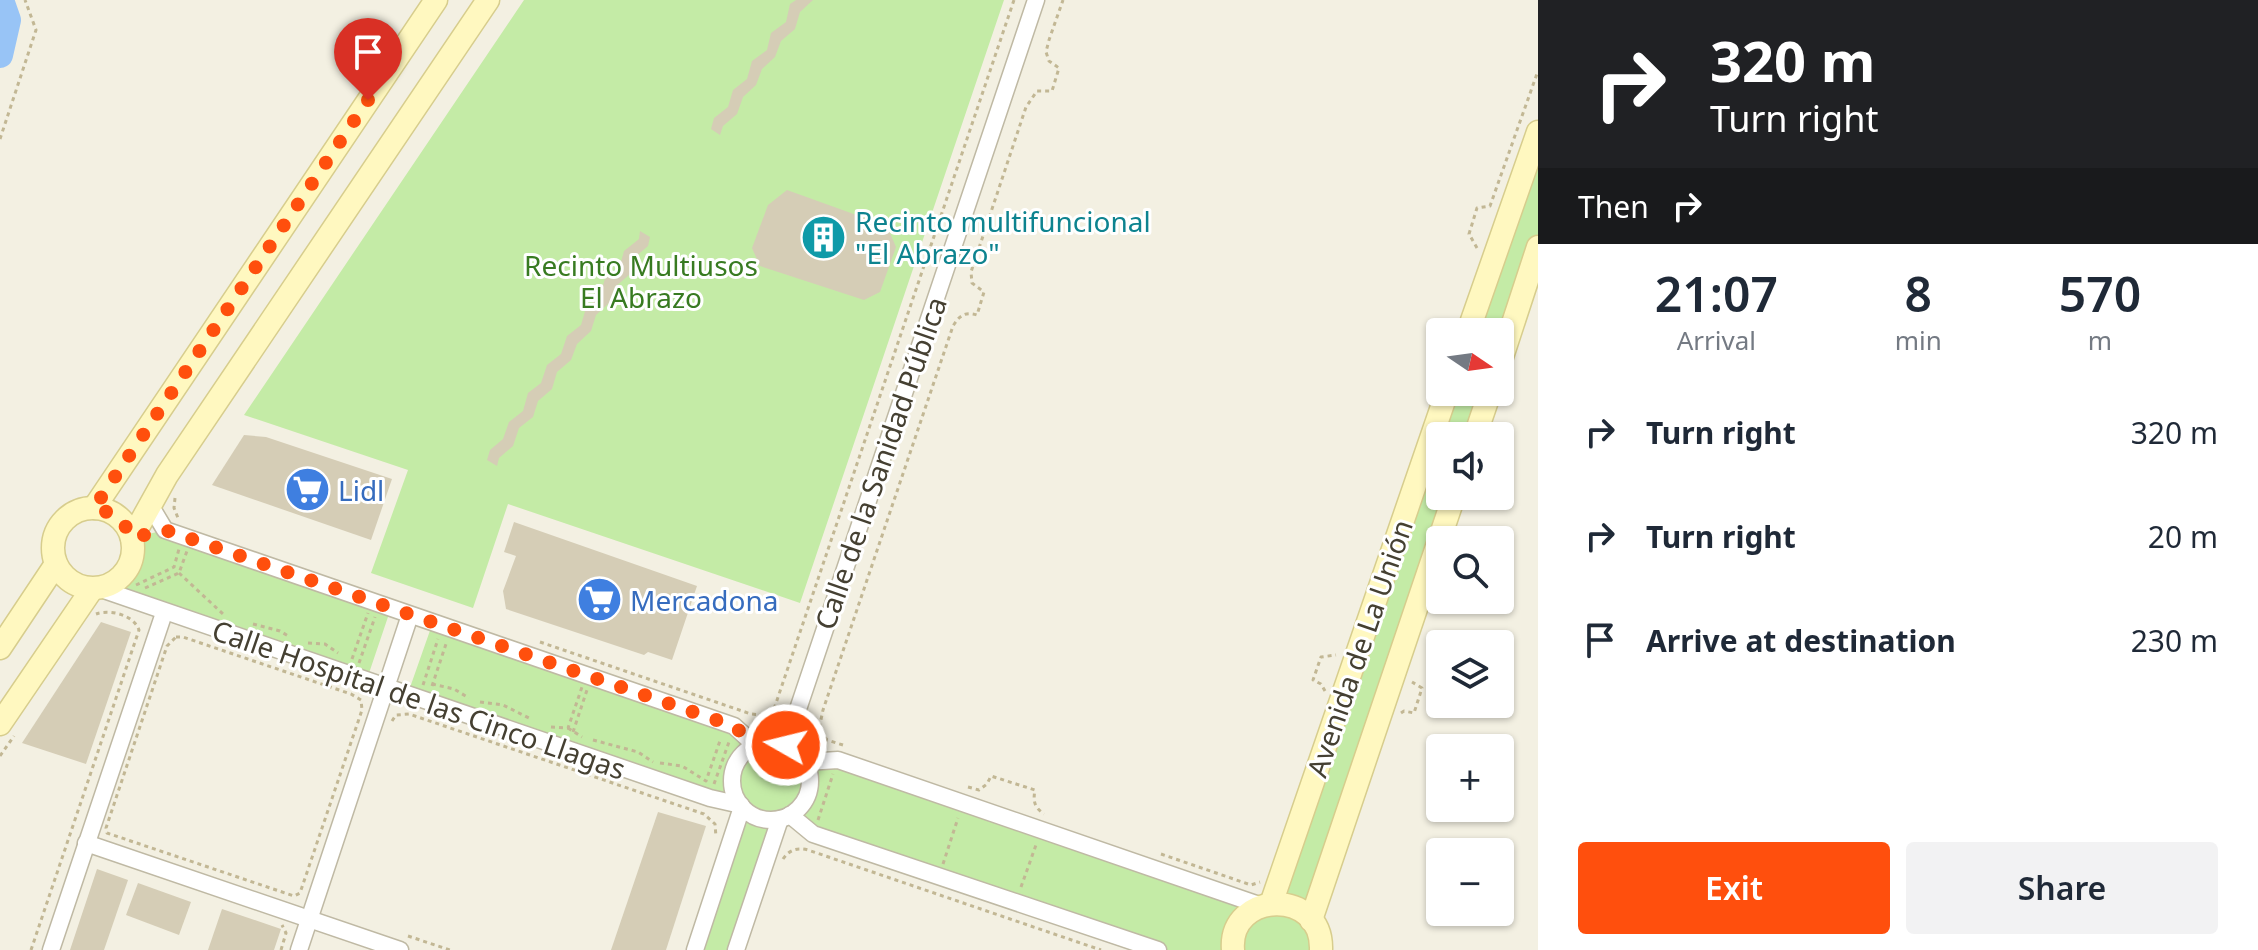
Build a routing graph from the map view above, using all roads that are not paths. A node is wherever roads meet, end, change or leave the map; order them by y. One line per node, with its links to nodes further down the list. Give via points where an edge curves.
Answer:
1 (436, 0): 10 (main road)
2 (488, 0): 9 (main road)
3 (1036, 0): 22 (street, Calle de la Sanidad Pública)
4 (1538, 132): 6 (main road)
5 (1538, 247): 7 (main road)
6 (1473, 318)
7 (1514, 320)
8 (1442, 406): 27 (main road, Avenida de La Unión)
9 (150, 505): 12 (street); 13 (main road)
10 (94, 508): 13 (main road, via 124,522); 14 (main road, via 63,521 53,542)
11 (1449, 510): 29 (main road, Avenida de La Unión)
12 (165, 530): 13 (street); 17 (street, via 185,544)
13 (132, 538): 15 (main road, via 127,571)
14 (56, 564): 15 (main road, via 77,585); 18 (main road)
15 (95, 589): 16 (street, Calle Hospital de las Cinco Llagas); 20 (main road)
16 (164, 613): 19 (street, Calle Hospital de las Cinco Llagas); 26 (street)
17 (410, 615): 19 (street); 21 (street, via 733,722)
18 (0, 648)
19 (385, 688): 24 (street, Calle Hospital de las Cinco Llagas, via 564,758 707,806); 28 (street)
20 (0, 724)
21 (755, 745): 22 (street); 24 (street, via 733,772)
22 (786, 745): 23 (street)
23 (806, 762): 25 (street, via 807,798); 27 (street, via 840,752)
24 (741, 806): 25 (street, via 759,818); 33 (street, via 723,840)
25 (785, 817): 34 (street, via 775,857); 35 (street, via 811,842 1014,911)
26 (86, 843): 28 (street); 30 (street)
27 (1267, 905): 29 (main road, via 1290,905); 36 (main road, via 1247,915)
28 (309, 920): 31 (street); 32 (street)
29 (1311, 920): 37 (main road, via 1319,931)
30 (51, 950)
31 (299, 950)
32 (400, 950)
33 (695, 950)
34 (736, 950)
35 (1158, 950)
36 (1233, 950)
37 (1321, 950)

